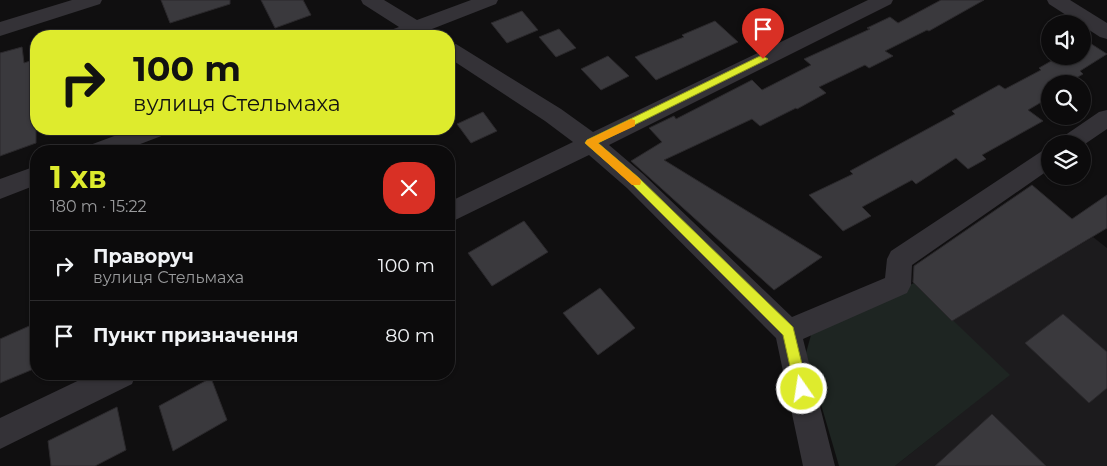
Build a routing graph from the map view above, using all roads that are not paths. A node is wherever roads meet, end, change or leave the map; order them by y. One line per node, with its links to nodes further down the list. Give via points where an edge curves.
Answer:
1 (94, 0): 6 (street)
2 (370, 0): 7 (street)
3 (489, 0): 8 (street)
4 (884, 0): 14 (street)
5 (1056, 0): 9 (street)
6 (0, 29)
7 (419, 30)
8 (426, 30)
9 (1107, 32)
10 (455, 53): 14 (street, via 553,115)
11 (1107, 118): 13 (street)
12 (140, 135): 15 (street)
13 (1082, 135)
14 (590, 143): 19 (street); 20 (street, via 635,181)
15 (114, 145)
16 (1041, 163): 20 (street, via 900,259 898,286)
17 (30, 177): 18 (street)
18 (0, 189)
19 (455, 209)
20 (788, 332): 23 (street)
21 (110, 380): 22 (street)
22 (0, 434)
23 (820, 466)

